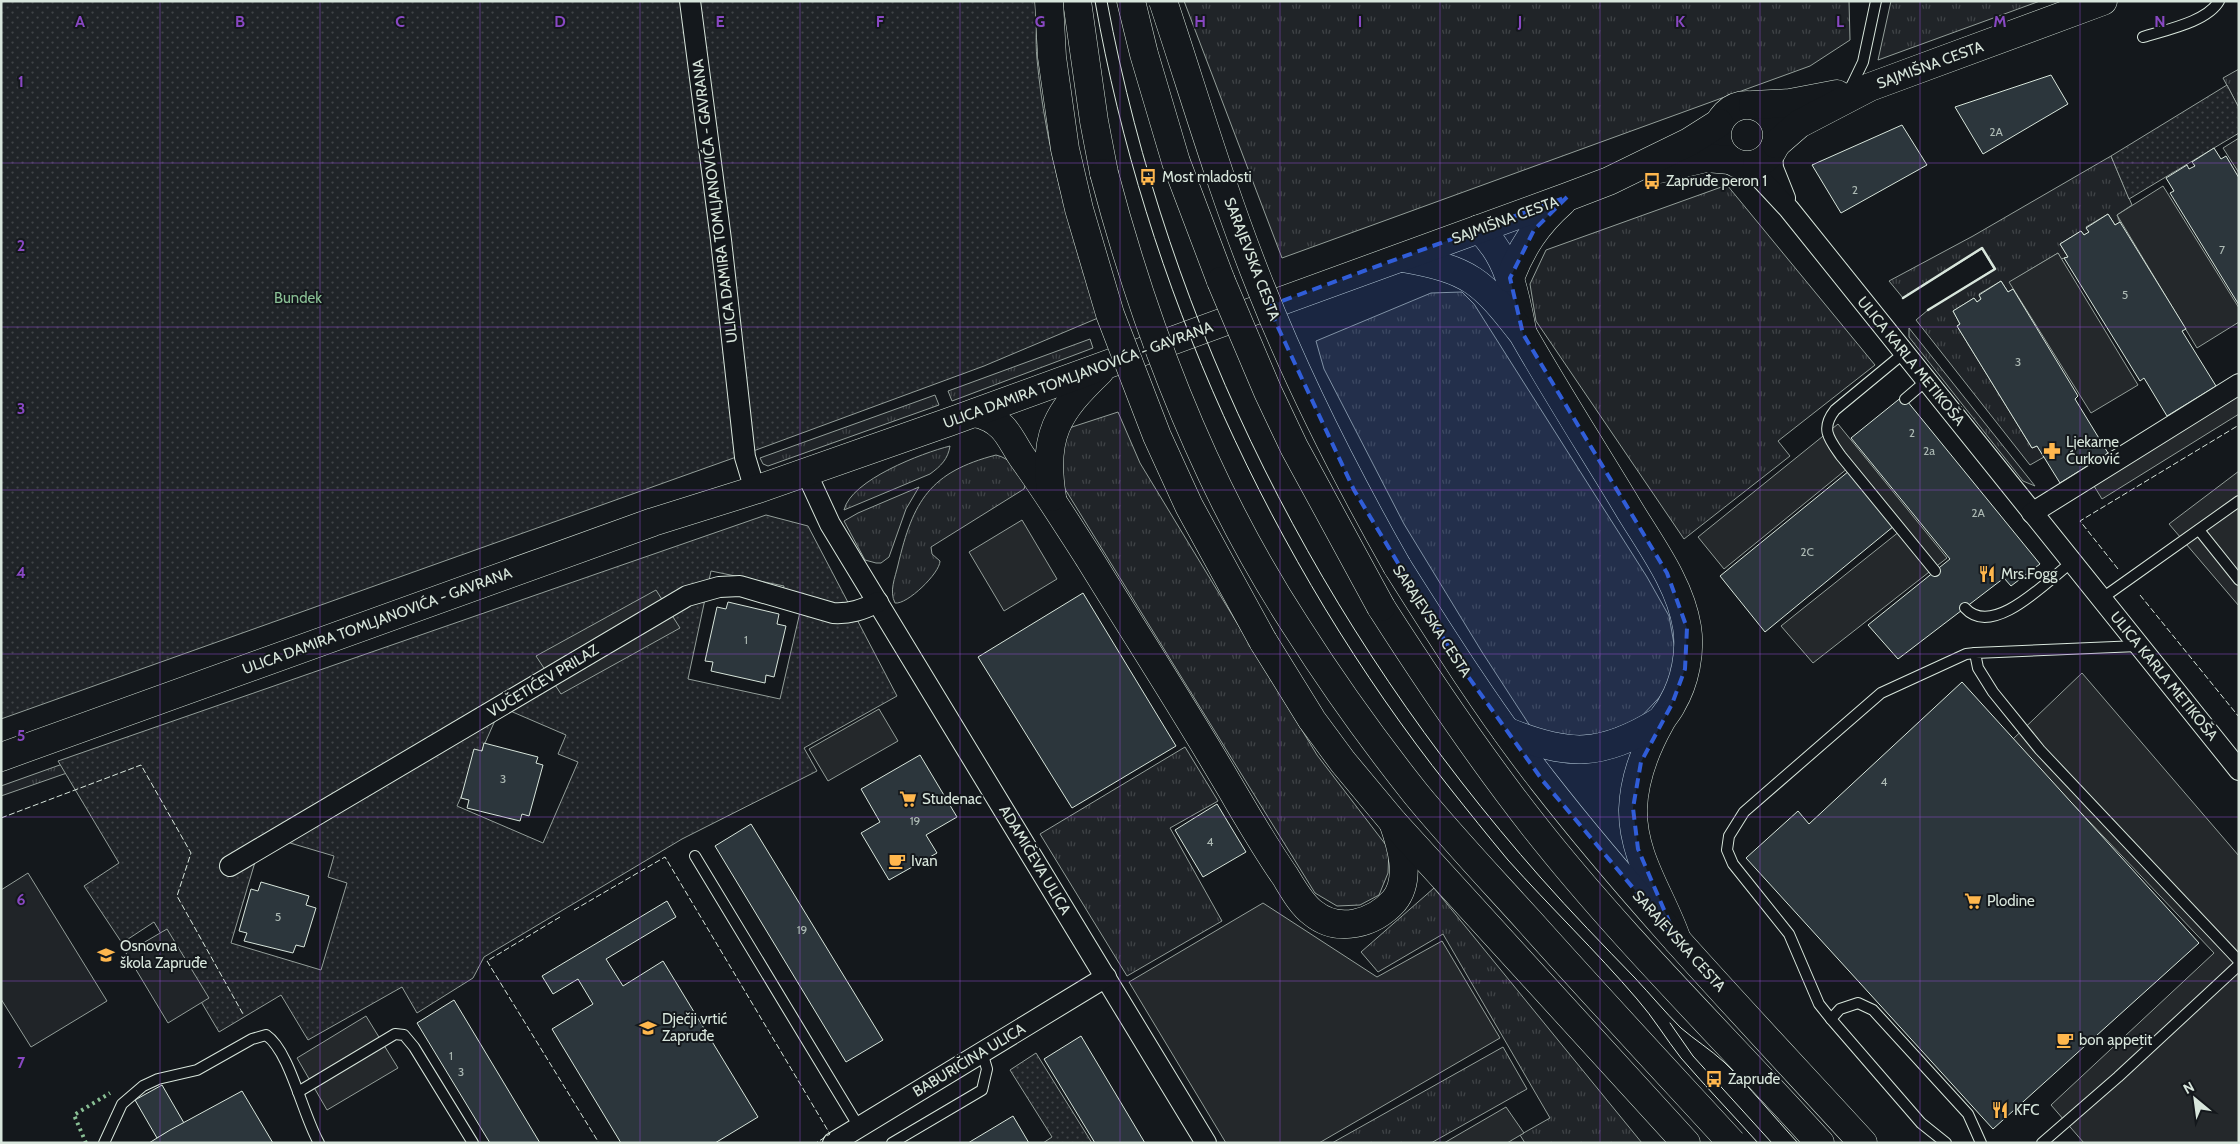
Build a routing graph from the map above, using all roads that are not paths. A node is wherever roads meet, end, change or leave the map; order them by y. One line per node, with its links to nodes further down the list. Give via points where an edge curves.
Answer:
1 (690, 1): 28 (street, ULICA DAMIRA TOMLJANOVIĆA - GAVRANA, via 745,457)
2 (1049, 1): 45 (main road, bridge, via 1052,57 1065,149 1079,209 1110,314 1154,428 1189,506 1263,642 1342,762)
3 (1077, 1): 62 (main road, bridge, via 1104,173 1142,306 1170,378 1248,545 1295,625 1417,795)
4 (1131, 1): 63 (main road, bridge, via 1176,162 1221,281 1294,447 1380,607 1440,698 1535,827 1590,892)
5 (1163, 1): 42 (main road, SARAJEVSKA CESTA, bridge, via 1260,287 1295,370 1397,566)
6 (1876, 1): 10 (lane)
7 (2103, 1): 10 (main road, SAJMIŠNA CESTA)
8 (2219, 1): 9 (lane, via 2215,8 2190,22)
9 (2143, 37)
10 (1860, 89): 11 (main road, SAJMIŠNA CESTA, via 1790,103); 13 (main road, SAJMIŠNA CESTA, via 1799,124)
11 (1753, 105): 12 (main road, via 1733,108); 13 (main road, via 1770,115 1778,134)
12 (1719, 123): 14 (main road, via 1716,133 1722,153); 15 (main road, SAJMIŠNA CESTA, via 1689,142)
13 (1774, 148): 14 (main road, via 1765,160 1755,164); 17 (street, ULICA KARLA METIKOŠA, via 1774,168)
14 (1736, 163): 15 (main road, SAJMIŠNA CESTA, via 1706,158); 17 (street, ULICA KARLA METIKOŠA, via 1762,180)
15 (1609, 181): 16 (main road, SAJMIŠNA CESTA)
16 (1567, 197): 18 (main road, SAJMIŠNA CESTA); 20 (main road, via 1534,230)
17 (1789, 209): 21 (street, ULICA KARLA METIKOŠA)
18 (1479, 230): 19 (main road, SAJMIŠNA CESTA); 20 (main road, via 1495,247)
19 (1401, 258): 20 (main road, via 1451,269 1475,280); 22 (main road, ULICA DAMIRA TOMLJANOVIĆA - GAVRANA)
20 (1499, 285): 41 (main road, via 1516,296 1523,334 1662,566 1683,612 1688,652 1685,670 1672,704)
21 (1904, 354): 23 (street, ULICA KARLA METIKOŠA); 34 (lane, via 1835,410 1828,419 1827,429 1829,439)
22 (1107, 365): 26 (main road, ULICA DAMIRA TOMLJANOVIĆA - GAVRANA); 29 (main road, via 1064,409 1056,425 1048,456)
23 (1926, 381): 25 (lane); 31 (street, ULICA KARLA METIKOŠA)
24 (2239, 384): 31 (street)
25 (1905, 399)
26 (975, 413): 27 (main road, ULICA DAMIRA TOMLJANOVIĆA - GAVRANA); 29 (main road, via 986,416 1003,428)
27 (806, 472): 28 (main road, ULICA DAMIRA TOMLJANOVIĆA - GAVRANA); 37 (street, ADAMIČEVA ULICA, via 826,516)
28 (754, 490): 43 (main road, ULICA DAMIRA TOMLJANOVIĆA - GAVRANA, via 653,522)
29 (1053, 500): 45 (main road, via 1254,831 1302,902 1324,920 1338,924 1358,924 1386,909 1398,896 1404,876 1401,844)
30 (2239, 501): 32 (lane)
31 (2032, 512): 33 (street, ULICA KARLA METIKOŠA)
32 (2199, 530): 35 (lane); 36 (lane)
33 (2072, 562): 36 (street, ULICA KARLA METIKOŠA); 38 (lane, via 2004,614 1981,618)
34 (1935, 571)
35 (2239, 580)
36 (2101, 599): 39 (street, ULICA KARLA METIKOŠA)
37 (878, 602): 47 (street, VUČETIĆEV PRILAZ, via 846,614 740,586 719,587 687,596); 50 (street, ADAMIČEVA ULICA)
38 (1965, 608)
39 (2139, 646): 40 (lane); 44 (street, ULICA KARLA METIKOŠA)
40 (1975, 654): 49 (lane, via 1978,668 1993,692 2040,750); 51 (lane, via 1966,654 1882,693 1744,812 1729,836 1727,850 1733,864 1789,934 1816,998)
41 (1660, 721): 42 (main road, via 1638,735 1588,750 1536,744); 48 (main road, via 1641,762 1635,786 1634,830 1645,869 1668,913)
42 (1505, 730): 48 (main road, SARAJEVSKA CESTA, via 1605,858)
43 (1, 757)
44 (2239, 770)
45 (1393, 822): 61 (main road)
46 (695, 856): 54 (lane)
47 (230, 866)
48 (1677, 940): 64 (main road, SARAJEVSKA CESTA)
49 (2239, 963): 67 (lane, via 2118,1077)
50 (1106, 977): 52 (street, BABURIČINA ULICA); 60 (street, ADAMIČEVA ULICA)
51 (1831, 1019): 65 (lane, via 1921,1123); 66 (lane, via 1840,1009 1858,1003 1873,1010 1968,1114)
52 (982, 1052): 54 (street, BABURIČINA ULICA); 59 (lane, via 987,1069 982,1090)
53 (298, 1092): 55 (lane, via 274,1042 266,1035 260,1036 197,1070 158,1079 136,1091 122,1104); 56 (lane); 57 (lane, via 395,1034 404,1035)
54 (859, 1127): 58 (street, BABURIČINA ULICA)
55 (104, 1143)
56 (319, 1143)
57 (473, 1143)
58 (832, 1143)
59 (892, 1143)
60 (1206, 1143)
61 (1686, 1143)
62 (1732, 1143)
63 (1820, 1143)
64 (1863, 1143)
65 (1946, 1143)
66 (1981, 1143)
67 (2042, 1143)

